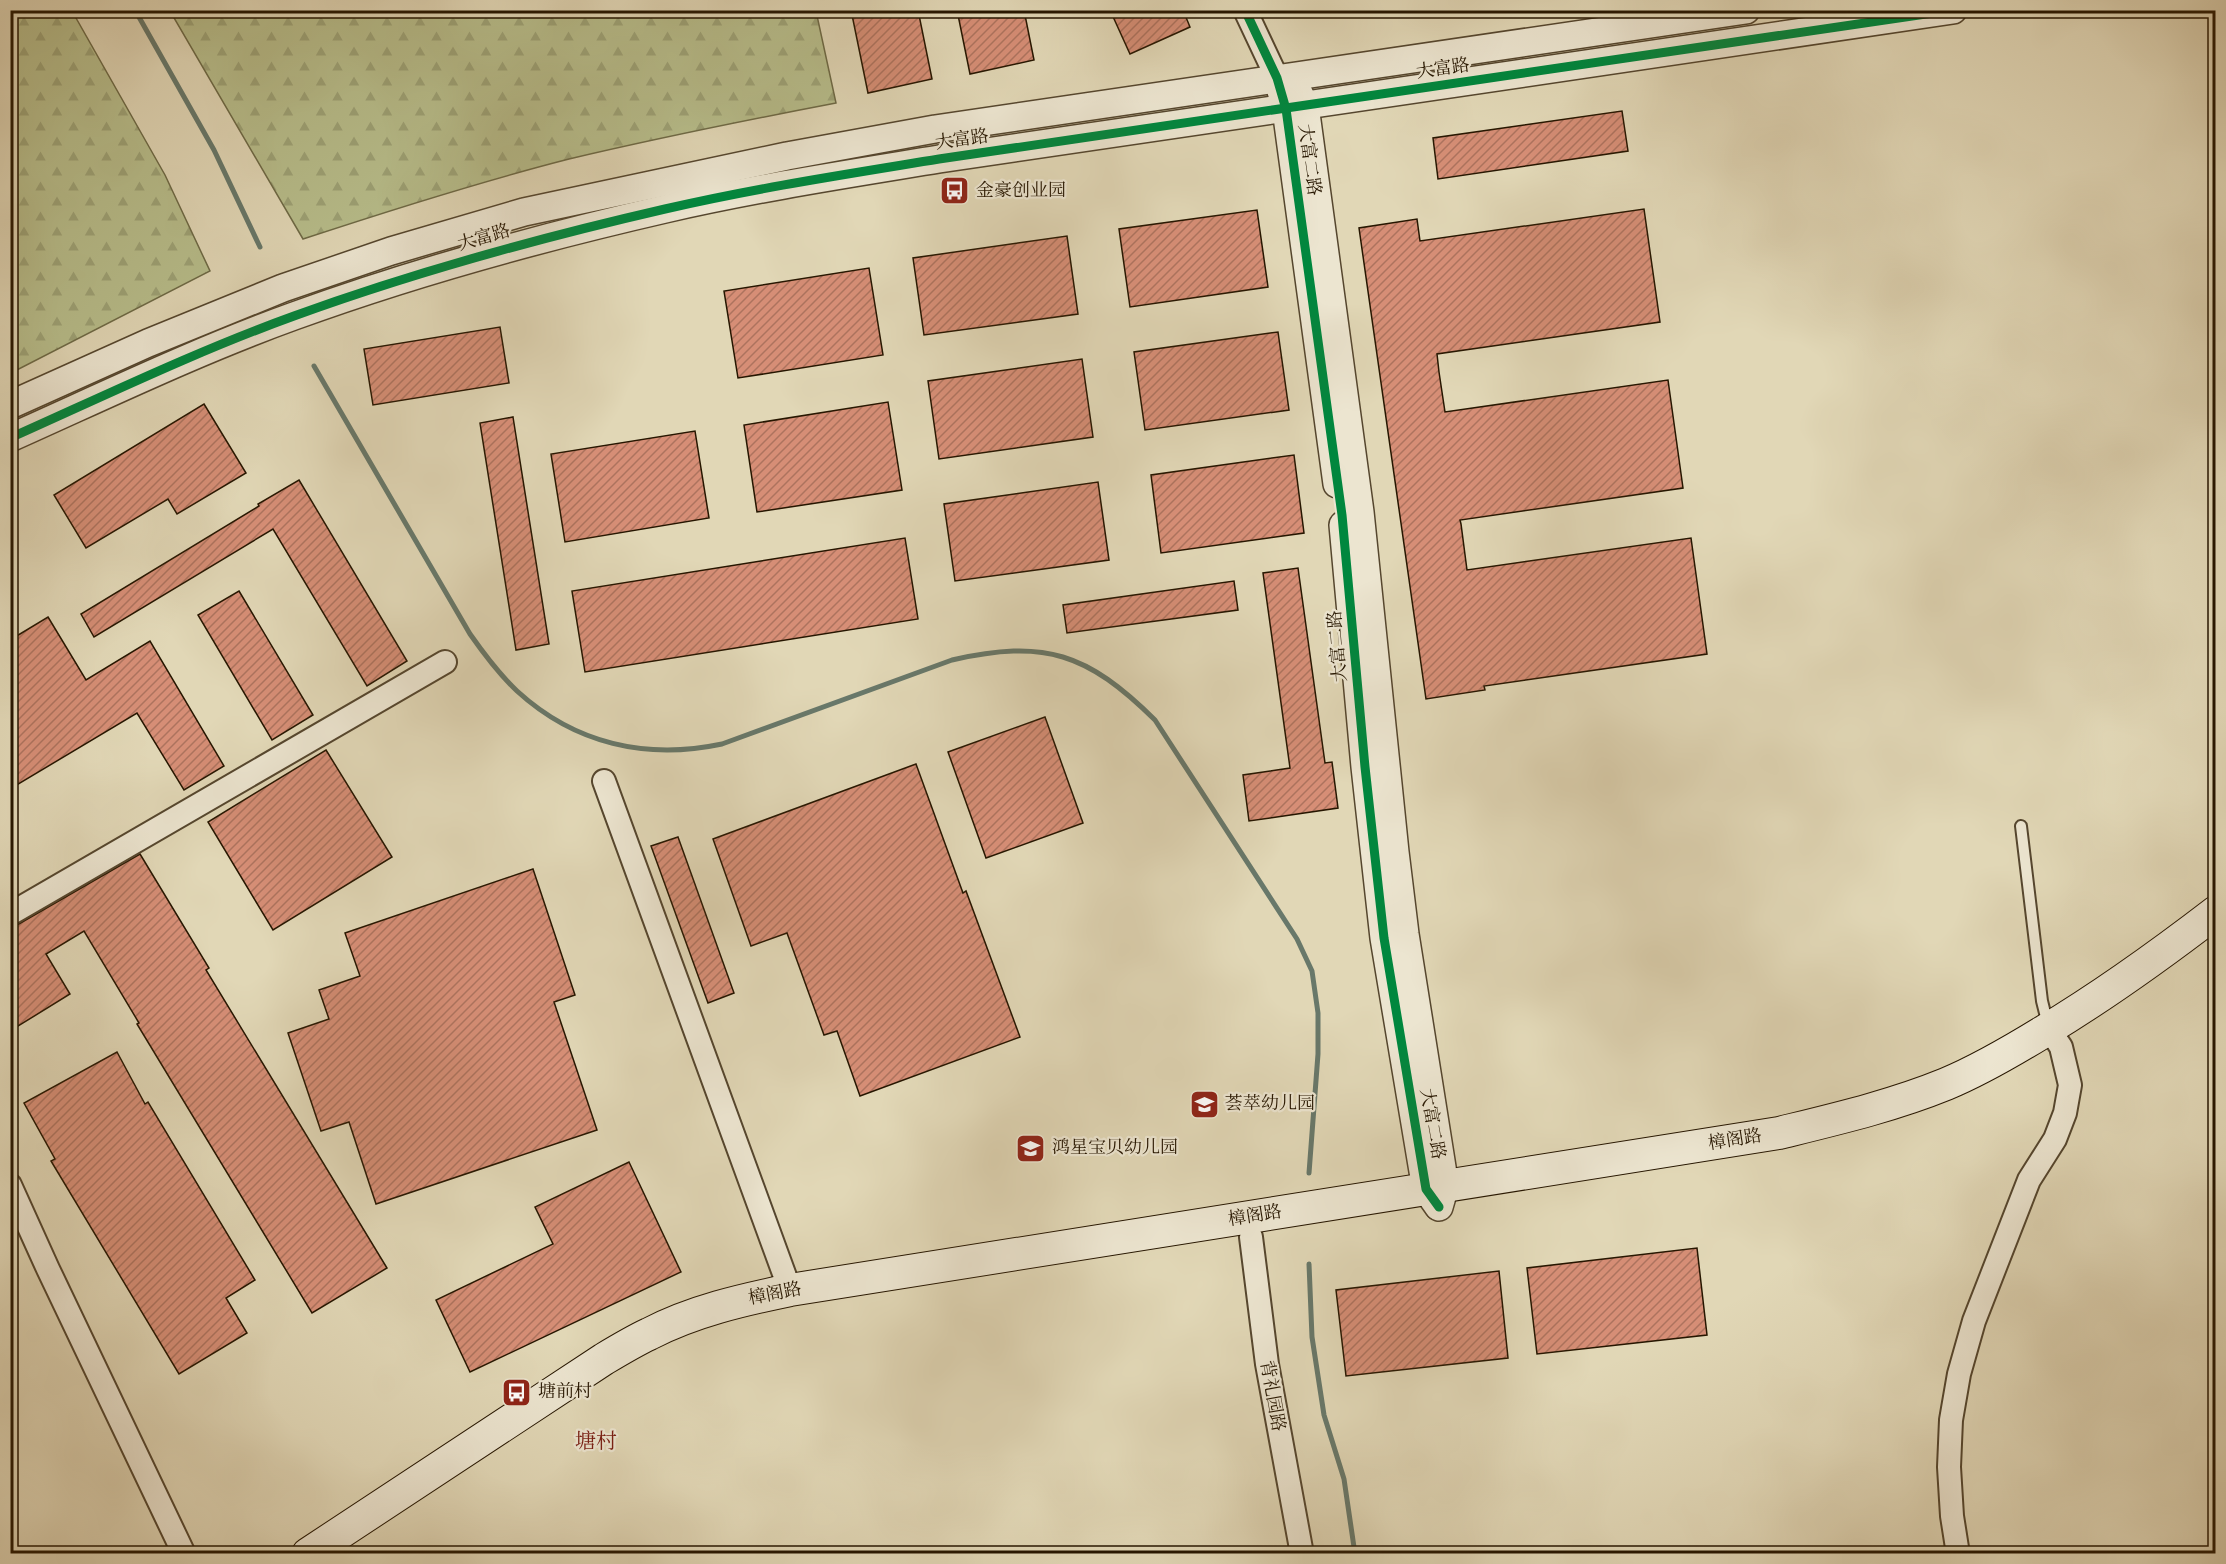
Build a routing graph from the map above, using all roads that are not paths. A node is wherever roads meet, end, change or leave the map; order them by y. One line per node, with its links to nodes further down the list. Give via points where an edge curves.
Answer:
1 (1245, 10): 5 (street)
2 (1260, 10): 5 (street)
3 (1746, 10): 5 (street, 大富路)
4 (1953, 10): 6 (street, 大富路)
5 (1284, 77): 6 (street, 大富二路); 7 (street, 大富路, via 935,129 524,212 283,288 148,342)
6 (1295, 107): 8 (street, 大富路, via 789,184 532,241 293,316); 17 (street, 大富二路, via 1360,512 1395,852)
7 (10, 405)
8 (10, 438)
9 (445, 662): 13 (street)
10 (604, 781): 19 (street)
11 (2021, 826): 15 (lane, via 2042,1001)
12 (2216, 912): 15 (main road, 樟阁路)
13 (10, 914)
14 (2216, 939): 15 (main road, 樟阁路, via 2140,996)
15 (2055, 1038): 17 (main road, 樟阁路, via 1947,1084 1843,1118); 24 (street, via 2070,1085 2065,1113 2055,1139 2029,1180 1974,1321 1959,1374 1949,1467)
16 (10, 1185): 20 (street)
17 (1437, 1194): 18 (main road, 樟阁路); 19 (main road, 樟阁路)
18 (1251, 1237): 22 (main road, 樟阁路, via 792,1310 698,1336 615,1376); 23 (street, 背礼园路, via 1266,1364)
19 (790, 1290): 21 (main road, 樟阁路, via 690,1316 650,1333 604,1359)
20 (184, 1554)
21 (308, 1554)
22 (345, 1554)
23 (1302, 1554)
24 (1958, 1554)

